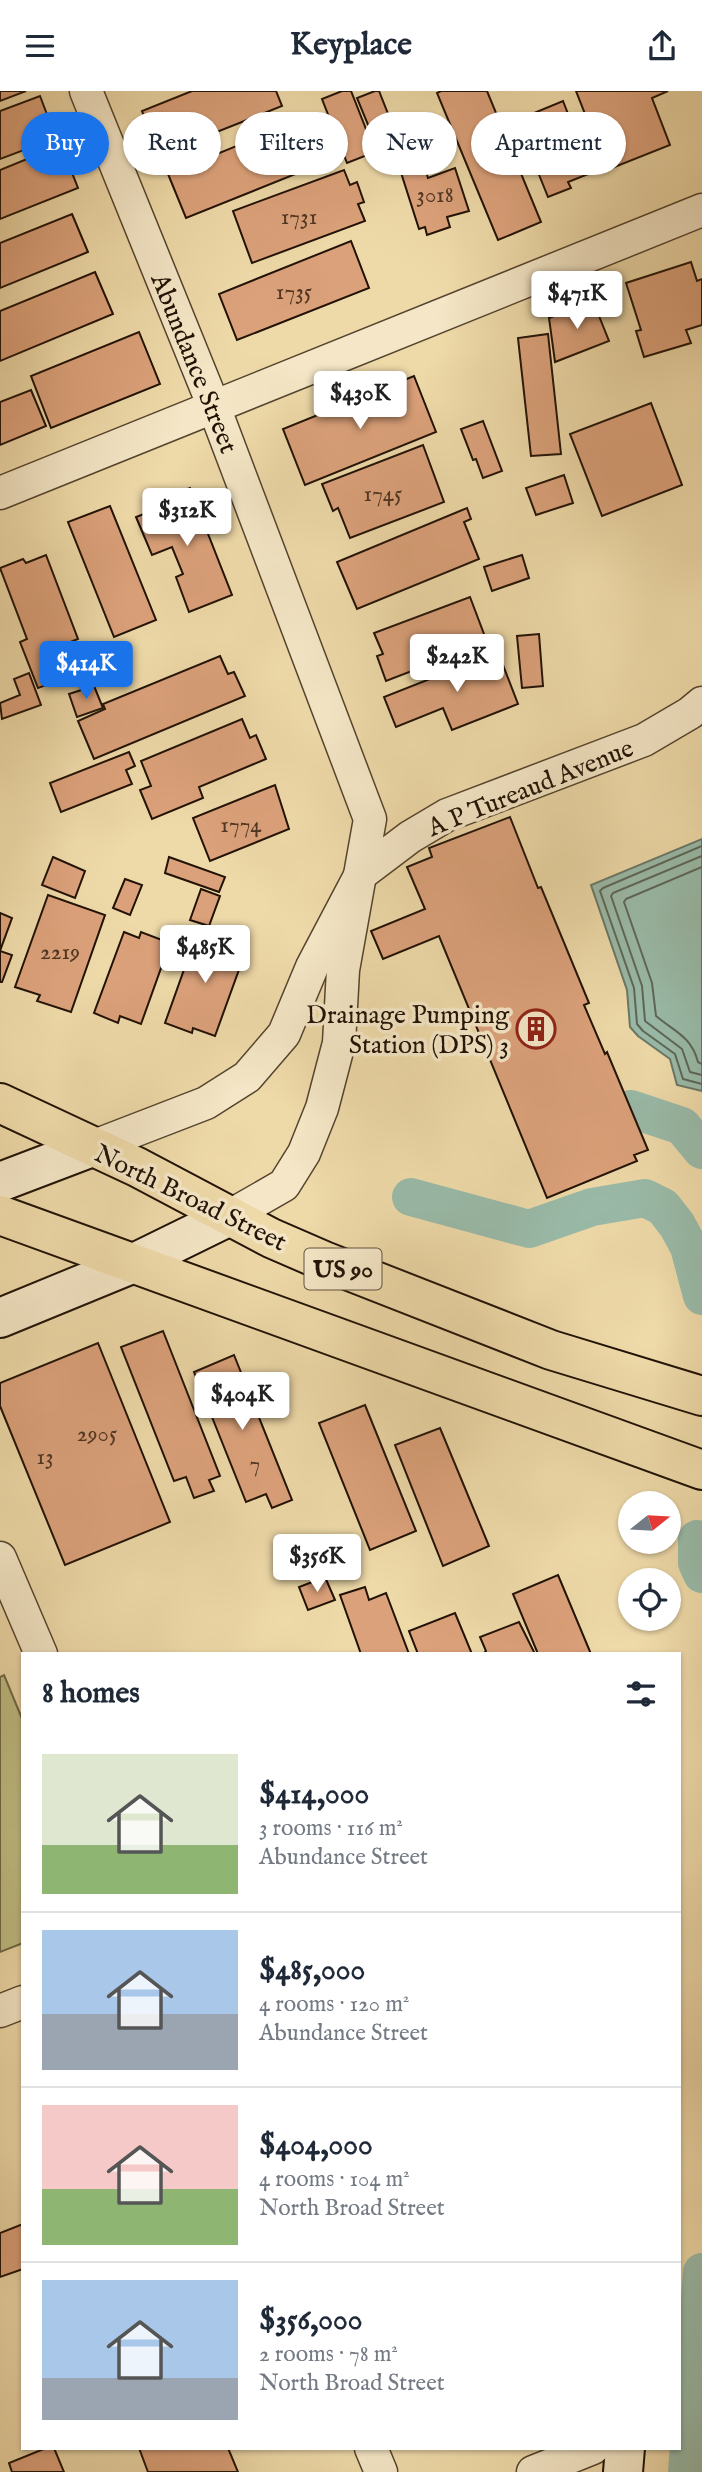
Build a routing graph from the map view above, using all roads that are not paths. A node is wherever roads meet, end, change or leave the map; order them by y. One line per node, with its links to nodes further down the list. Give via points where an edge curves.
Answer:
1 (86, 91): 3 (street, Abundance Street)
2 (702, 210): 3 (street)
3 (214, 407): 4 (street); 6 (street, Abundance Street, via 370,818)
4 (0, 493)
5 (702, 703): 6 (street, A P Tureaud Avenue, via 644,740 447,815)
6 (361, 874): 8 (street, Abundance Street, via 312,967 284,1034 247,1077 206,1103); 11 (street, Abundance Street, via 343,970 339,1043 318,1119 284,1185)
7 (0, 1103): 8 (main road, North Broad Street / US 90)
8 (92, 1147): 9 (street, Abundance Street); 11 (main road, North Broad Street / US 90)
9 (0, 1182)
10 (0, 1215): 12 (main road, US 90)
11 (230, 1216): 12 (street, Abundance Street); 14 (main road, North Broad Street / US 90, via 324,1261 551,1350)
12 (134, 1263): 13 (street, Abundance Street); 15 (main road, US 90)
13 (0, 1318)
14 (702, 1396)
15 (702, 1470)
16 (0, 1558): 17 (street)
17 (40, 1652)
18 (21, 2003): 19 (street)
19 (0, 2011)
20 (372, 2450): 23 (street)
21 (588, 2450): 24 (street)
22 (625, 2450): 25 (street)
23 (381, 2472)
24 (533, 2472)
25 (623, 2472)

